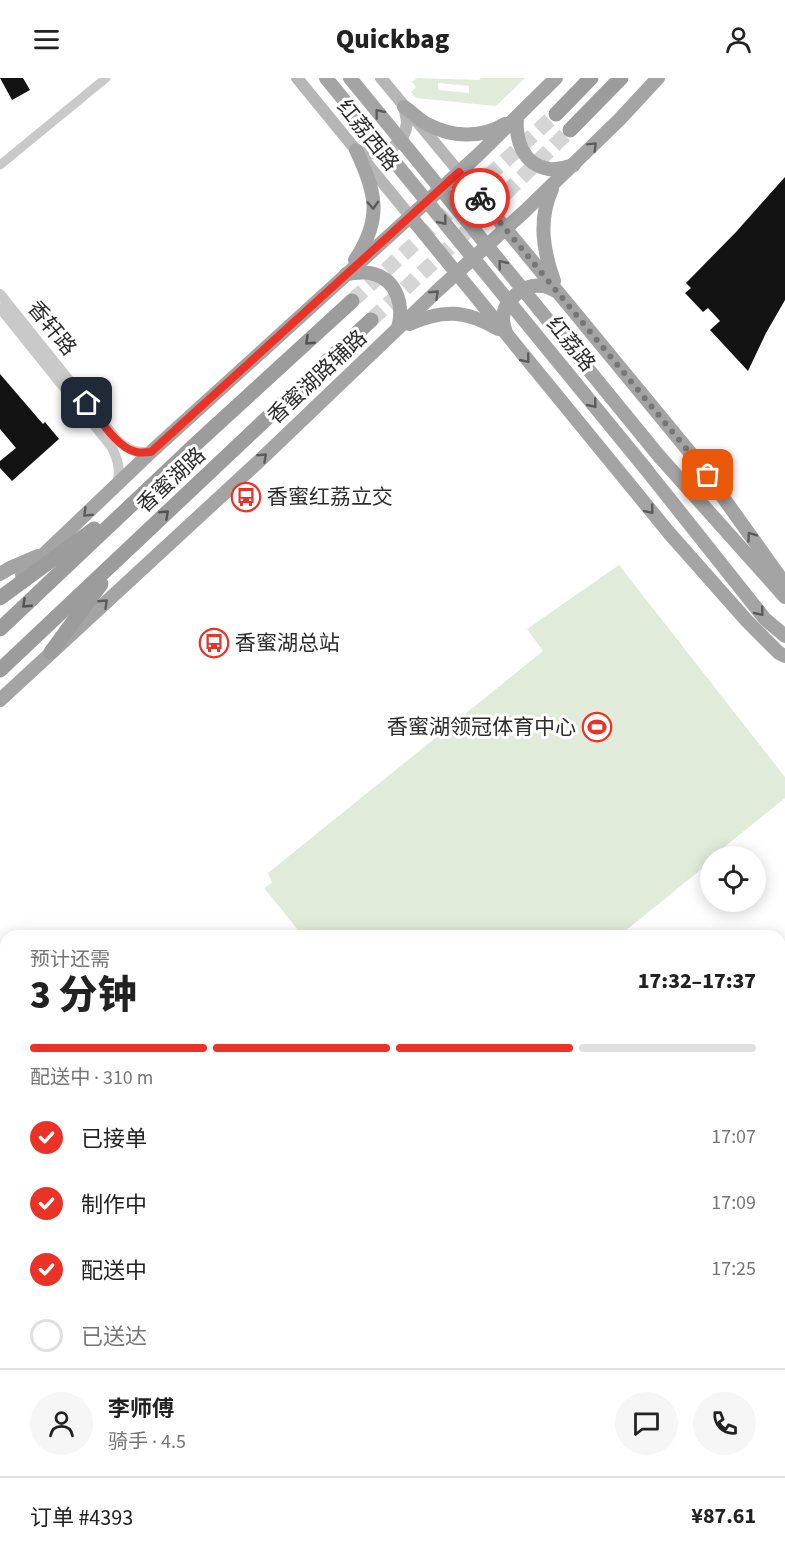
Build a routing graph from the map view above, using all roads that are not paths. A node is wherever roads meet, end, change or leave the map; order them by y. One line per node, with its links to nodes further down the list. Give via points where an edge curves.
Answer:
1 (106, 78): 15 (street)
2 (297, 78): 14 (main road, 红荔西路)
3 (326, 78): 40 (main road, 红荔路, one-way to 40, bridge, via 765,619)
4 (350, 78): 38 (main road, 红荔路, one-way to 4, bridge, via 659,456)
5 (381, 78): 10 (main road)
6 (556, 78): 12 (main road)
7 (591, 78): 11 (highway)
8 (621, 78): 13 (highway)
9 (658, 78): 16 (main road, 香蜜湖路辅路, one-way to 9)
10 (404, 107): 12 (main road, via 426,124 462,135 497,129); 14 (main road, via 404,136 394,147 383,153); 17 (main road)
11 (556, 114)
12 (517, 117): 16 (main road, via 518,141 531,161 550,169); 17 (main road)
13 (570, 130)
14 (356, 150): 19 (main road, 红荔西路); 21 (main road, one-way to 21, via 367,174 374,212 370,232)
15 (1, 161)
16 (574, 165): 18 (main road, 香蜜湖路辅路)
17 (459, 172): 19 (main road); 20 (main road, 红荔路)
18 (556, 182): 20 (main road, 香蜜湖路辅路); 23 (main road, via 548,199 543,229 548,265)
19 (410, 216): 21 (main road); 22 (main road, 红荔路)
20 (506, 229): 22 (main road, 香蜜湖路辅路); 23 (main road, 红荔路)
21 (346, 274): 28 (main road, via 373,273 392,285 401,306); 30 (main road)
22 (457, 274): 28 (main road, 香蜜湖路辅路, one-way to 22); 29 (main road, 红荔路)
23 (558, 292): 29 (main road, via 542,286 516,294 506,307); 36 (main road, 红荔路, one-way to 23, via 697,460)
24 (0, 294): 30 (street, 香轩路, via 117,440 137,453)
25 (352, 301): 32 (highway, 香蜜湖路, one-way to 32)
26 (0, 308): 31 (street, 香轩路, via 111,446 119,464)
27 (371, 320): 33 (highway, 香蜜湖路, one-way to 27)
28 (399, 328): 29 (main road, via 430,316 455,313 471,315); 41 (main road, 香蜜湖路辅路, one-way to 28)
29 (506, 333): 42 (main road, 红荔路, one-way to 42, via 670,534 747,621)
30 (151, 452): 31 (main road)
31 (117, 485): 34 (main road, one-way to 34)
32 (145, 492): 37 (highway); 39 (highway, 香蜜湖路, one-way to 39)
33 (124, 552): 41 (highway); 43 (highway, 香蜜湖路)
34 (46, 553): 35 (main road); 37 (main road)
35 (0, 574)
36 (785, 584)
37 (0, 597)
38 (785, 597)
39 (0, 629)
40 (785, 636)
41 (51, 652): 44 (main road, 香蜜湖路辅路)
42 (785, 656)
43 (0, 670)
44 (0, 700)

